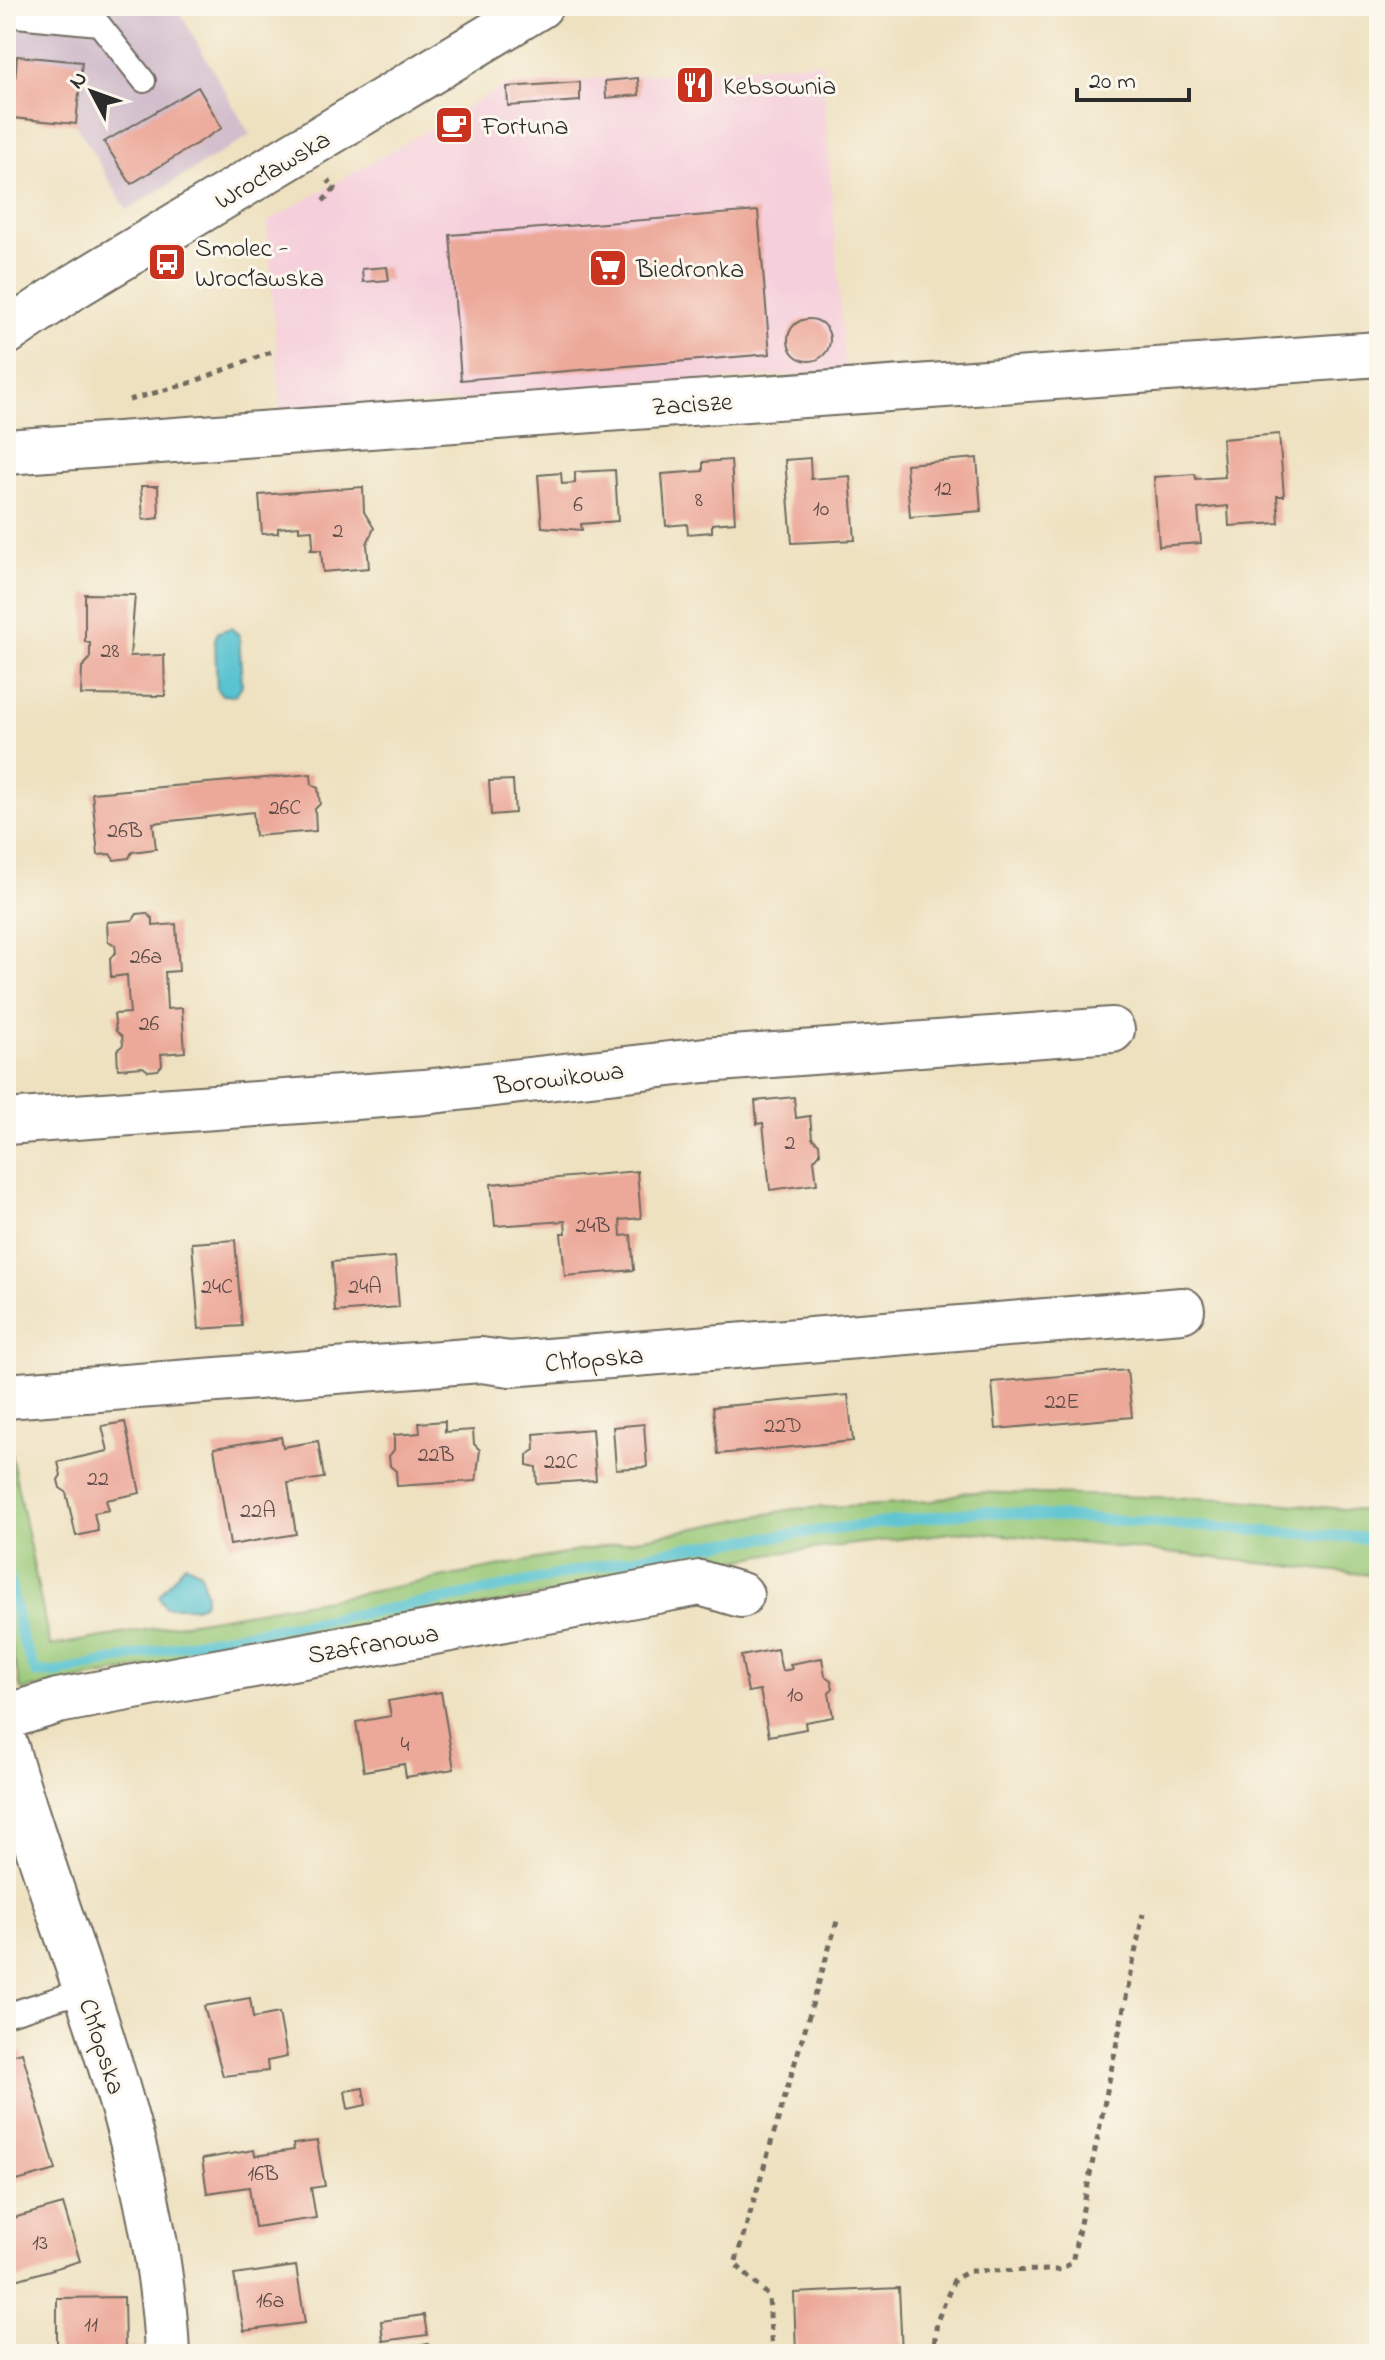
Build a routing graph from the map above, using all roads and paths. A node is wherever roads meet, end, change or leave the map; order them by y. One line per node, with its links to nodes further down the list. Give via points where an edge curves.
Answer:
1 (540, 6): 4 (street, Wrocławska)
2 (6, 15): 3 (lane, via 99,24)
3 (144, 81)
4 (6, 333)
5 (276, 350): 7 (path, via 190,383)
6 (1379, 354): 8 (street, Zacisze)
7 (117, 403)
8 (6, 452)
9 (1112, 1030): 10 (street, Borowikowa, via 705,1060 424,1092)
10 (6, 1122)
11 (1182, 1310): 12 (street, Chłopska, via 510,1364 481,1360)
12 (6, 1396)
13 (741, 1595): 14 (street, Szafranowa, via 700,1583 58,1701)
14 (6, 1717)
15 (6, 1747): 18 (street, Chłopska)
16 (1143, 1914): 22 (path, via 1072,2263 1058,2270 969,2271 954,2280 937,2321)
17 (838, 1918): 21 (path, via 735,2264 769,2296)
18 (85, 1990): 19 (lane); 20 (street, Chłopska, via 117,2087 140,2183 157,2262)
19 (6, 2015)
20 (167, 2354)
21 (772, 2354)
22 (933, 2354)

